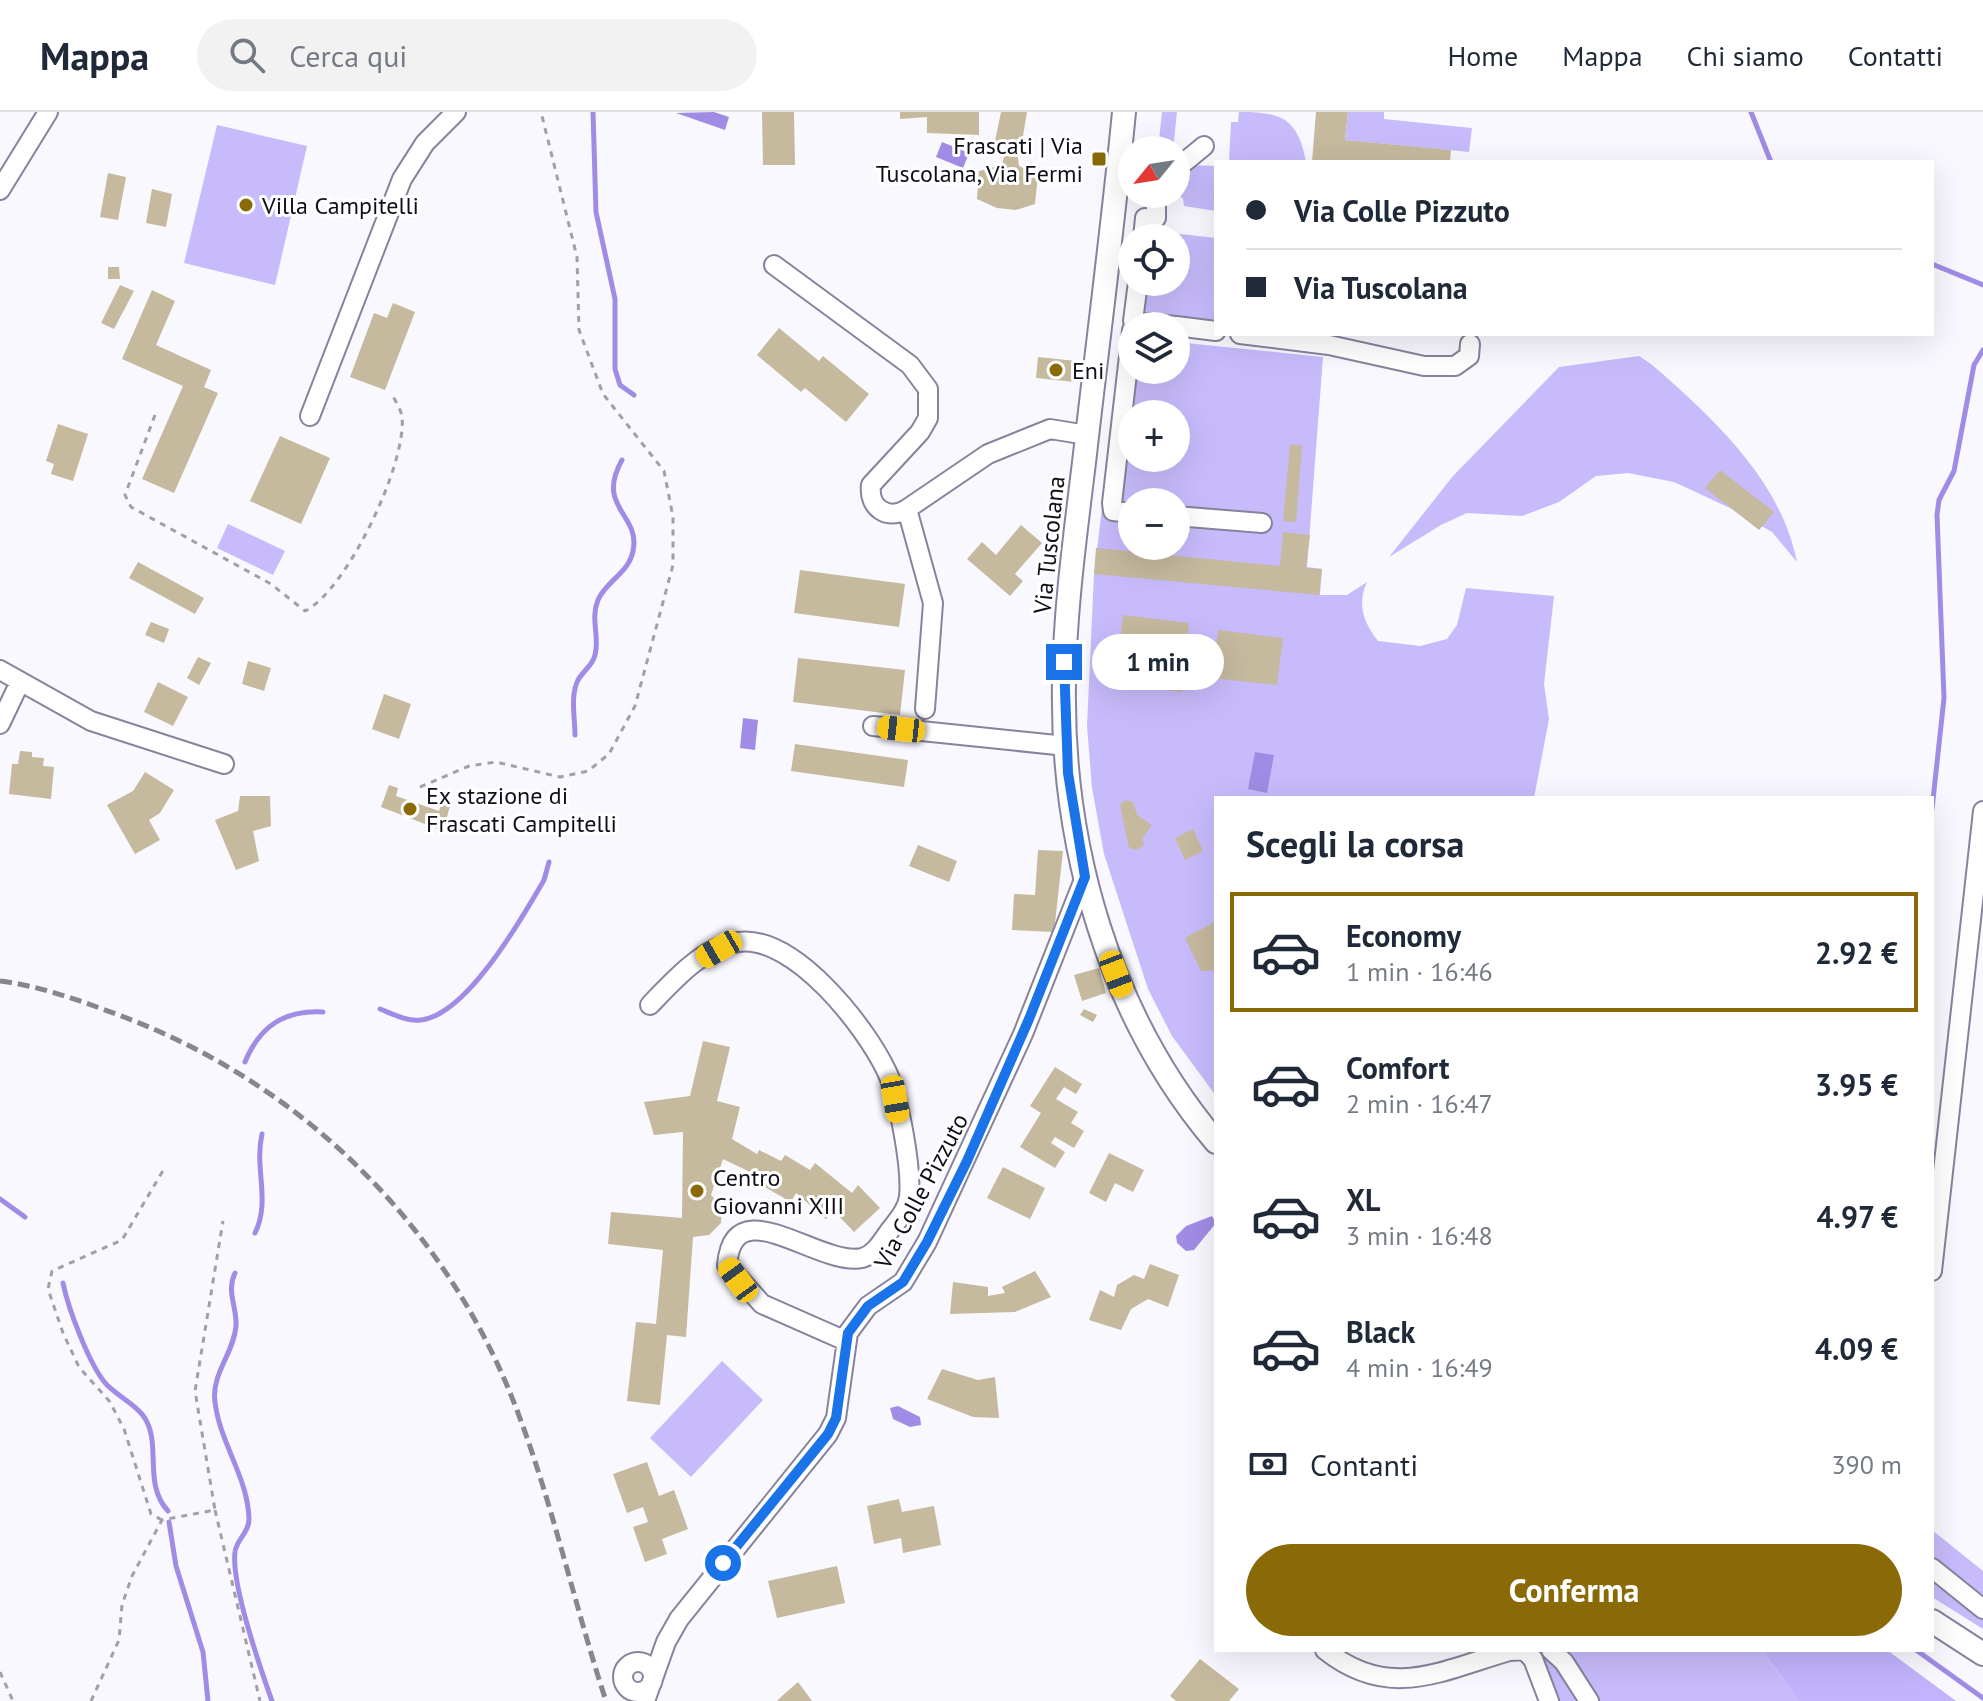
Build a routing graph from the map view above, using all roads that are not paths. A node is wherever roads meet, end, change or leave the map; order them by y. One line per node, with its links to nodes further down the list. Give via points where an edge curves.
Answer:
1 (48, 112): 6 (street)
2 (456, 112): 13 (street, via 425,143 402,179)
3 (1124, 112): 14 (main road, Via Tuscolana, via 1085,394)
4 (1204, 146): 5 (street)
5 (1190, 158)
6 (0, 190)
7 (774, 265): 15 (street, via 921,376 931,404 928,418 874,479 870,493 881,511)
8 (1190, 328): 9 (street)
9 (1214, 331)
10 (1256, 336): 11 (street, via 1424,366 1455,366 1469,356)
11 (1470, 344)
12 (1125, 384): 16 (street, via 1112,503)
13 (310, 416)
14 (1087, 435): 15 (street, via 1050,429 988,454); 24 (main road, Via Tuscolana, via 1067,617)
15 (907, 509): 21 (street, via 933,603)
16 (1118, 512)
17 (1190, 517): 18 (street)
18 (1262, 523)
19 (0, 670): 20 (street)
20 (19, 684): 22 (street); 25 (street, via 109,728)
21 (925, 709)
22 (0, 724)
23 (873, 726): 24 (street)
24 (1066, 746): 27 (main road, Via Tuscolana)
25 (224, 764)
26 (1983, 811): 30 (street)
27 (1085, 877): 29 (main road, Via Tuscolana, via 1094,926 1125,1011); 31 (street, Via Colle Pizzuto, via 1033,1011 927,1242 903,1282 863,1311)
28 (650, 1005): 31 (street, via 706,956 738,942 758,943 780,949 811,974 875,1050 895,1099 909,1186 904,1212 879,1246 854,1258 751,1229 737,1234 728,1247 727,1265 762,1304)
29 (1214, 1139)
30 (1934, 1253)
31 (846, 1341): 40 (street, Via Colle Pizzuto, via 836,1418 828,1434 679,1619)
32 (1934, 1570): 33 (street)
33 (1983, 1609)
34 (1934, 1622): 39 (main road)
35 (1328, 1652): 36 (street, via 1358,1671 1406,1681)
36 (1517, 1652)
37 (1527, 1652): 41 (street)
38 (1553, 1652): 42 (street)
39 (1983, 1654)
40 (645, 1701)
41 (1549, 1701)
42 (1589, 1701)

